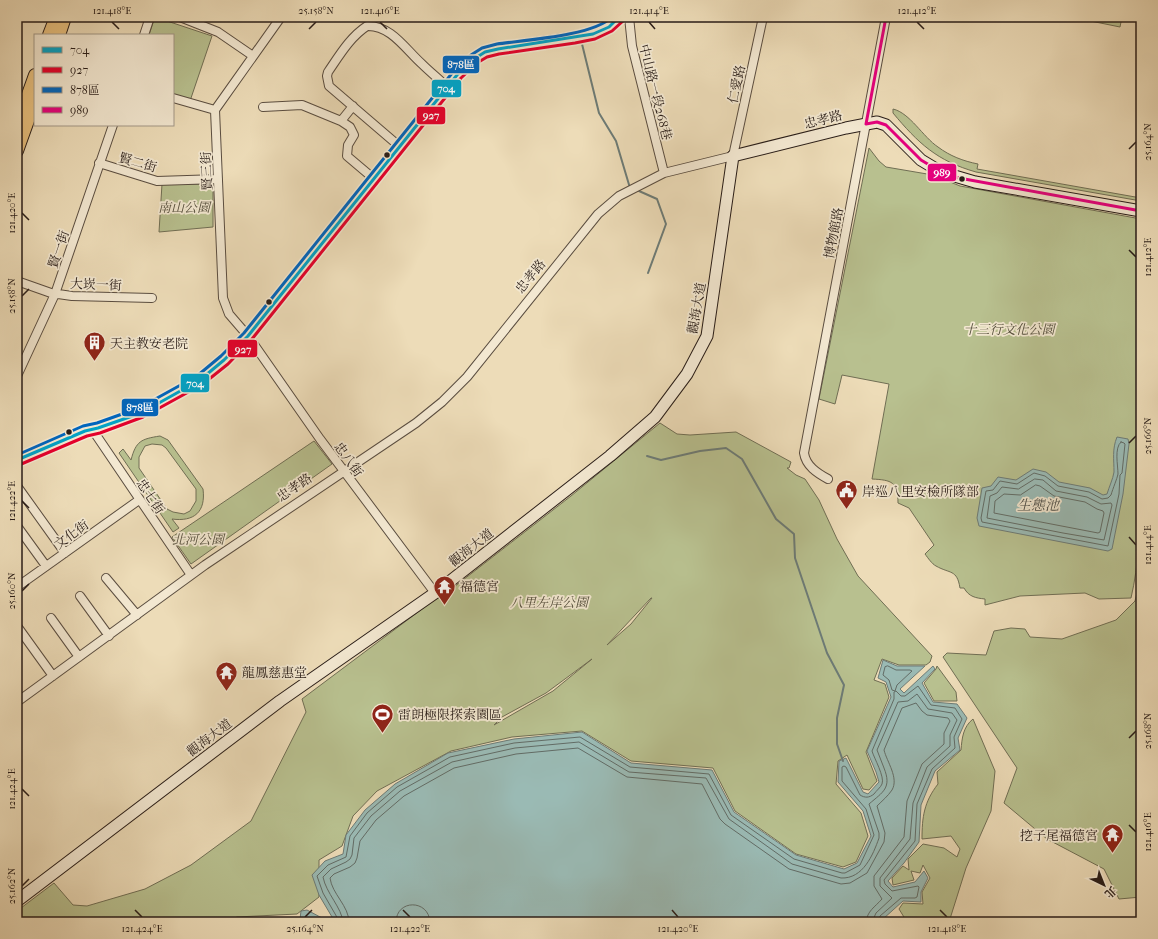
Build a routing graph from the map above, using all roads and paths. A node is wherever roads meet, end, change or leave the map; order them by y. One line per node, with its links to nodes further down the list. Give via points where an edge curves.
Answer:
1 (56, 17): 10 (main road)
2 (65, 17): 11 (main road)
3 (150, 17): 12 (street)
4 (180, 17): 13 (street, via 218,32)
5 (281, 17): 13 (street)
6 (619, 17): 15 (street, via 609,27 593,34 486,52 474,59)
7 (629, 17): 29 (street, 中山路一段268巷, via 632,46)
8 (763, 17): 27 (street, 仁愛路)
9 (886, 17): 22 (street, 博物館路)
10 (49, 34)
11 (58, 34)
12 (144, 34)
13 (253, 56): 20 (street)
14 (34, 78): 23 (main road)
15 (448, 87): 18 (street, via 396,38 375,27 367,26 356,35 336,60 327,76 329,86); 25 (street)
16 (174, 98): 20 (street)
17 (34, 104): 26 (main road)
18 (353, 106): 21 (street); 25 (street)
19 (263, 107): 21 (street, via 302,105)
20 (215, 110): 31 (street, 賢三街)
21 (341, 121): 30 (street, via 350,127 354,135 348,146 347,156)
22 (866, 124): 27 (street, 忠孝路); 32 (street, 忠孝路, via 877,122 886,125 921,160 947,174 975,182); 41 (street, 博物館路, via 804,453 808,465)
23 (17, 125)
24 (113, 126): 28 (street, 賢一街)
25 (398, 146): 30 (street)
26 (17, 151)
27 (733, 156): 29 (street, 忠孝路); 50 (street, 觀海大道, via 707,336 687,374 655,416 616,451)
28 (99, 163): 31 (street, 賢二街, via 157,181); 34 (street, 賢一街)
29 (664, 173): 40 (street, 忠孝路, via 619,196 598,214 467,377 442,402)
30 (373, 178): 36 (street)
31 (218, 179): 36 (street, 賢三街, via 223,298 229,314)
32 (1141, 211)
33 (17, 281): 34 (street, 大崁一街)
34 (55, 294): 35 (street, 大崁一街); 37 (street, 賢一街)
35 (152, 298)
36 (248, 336): 38 (street, via 200,380 142,413); 40 (street, 忠八街)
37 (17, 376)
38 (92, 429): 39 (street, via 50,444); 43 (street, 忠七街)
39 (17, 460)
40 (343, 471): 47 (street, 忠孝路); 50 (street, 忠八街)
41 (828, 478)
42 (17, 486): 45 (street)
43 (139, 500): 45 (street, 文化街); 47 (street, 忠七街)
44 (17, 526): 46 (street)
45 (65, 553): 46 (street, 文化街)
46 (46, 566): 49 (street, 文化街)
47 (191, 575): 52 (street, 忠孝路)
48 (106, 578): 52 (street)
49 (18, 584)
50 (435, 593): 59 (street, 觀海大道, via 280,701)
51 (80, 596): 55 (street)
52 (137, 615): 55 (street, 忠孝路)
53 (51, 618): 56 (street)
54 (17, 626): 57 (street)
55 (109, 636): 56 (street, 忠孝路)
56 (79, 657): 57 (street, 忠孝路)
57 (53, 676): 58 (street, 忠孝路)
58 (17, 702)
59 (17, 901)

